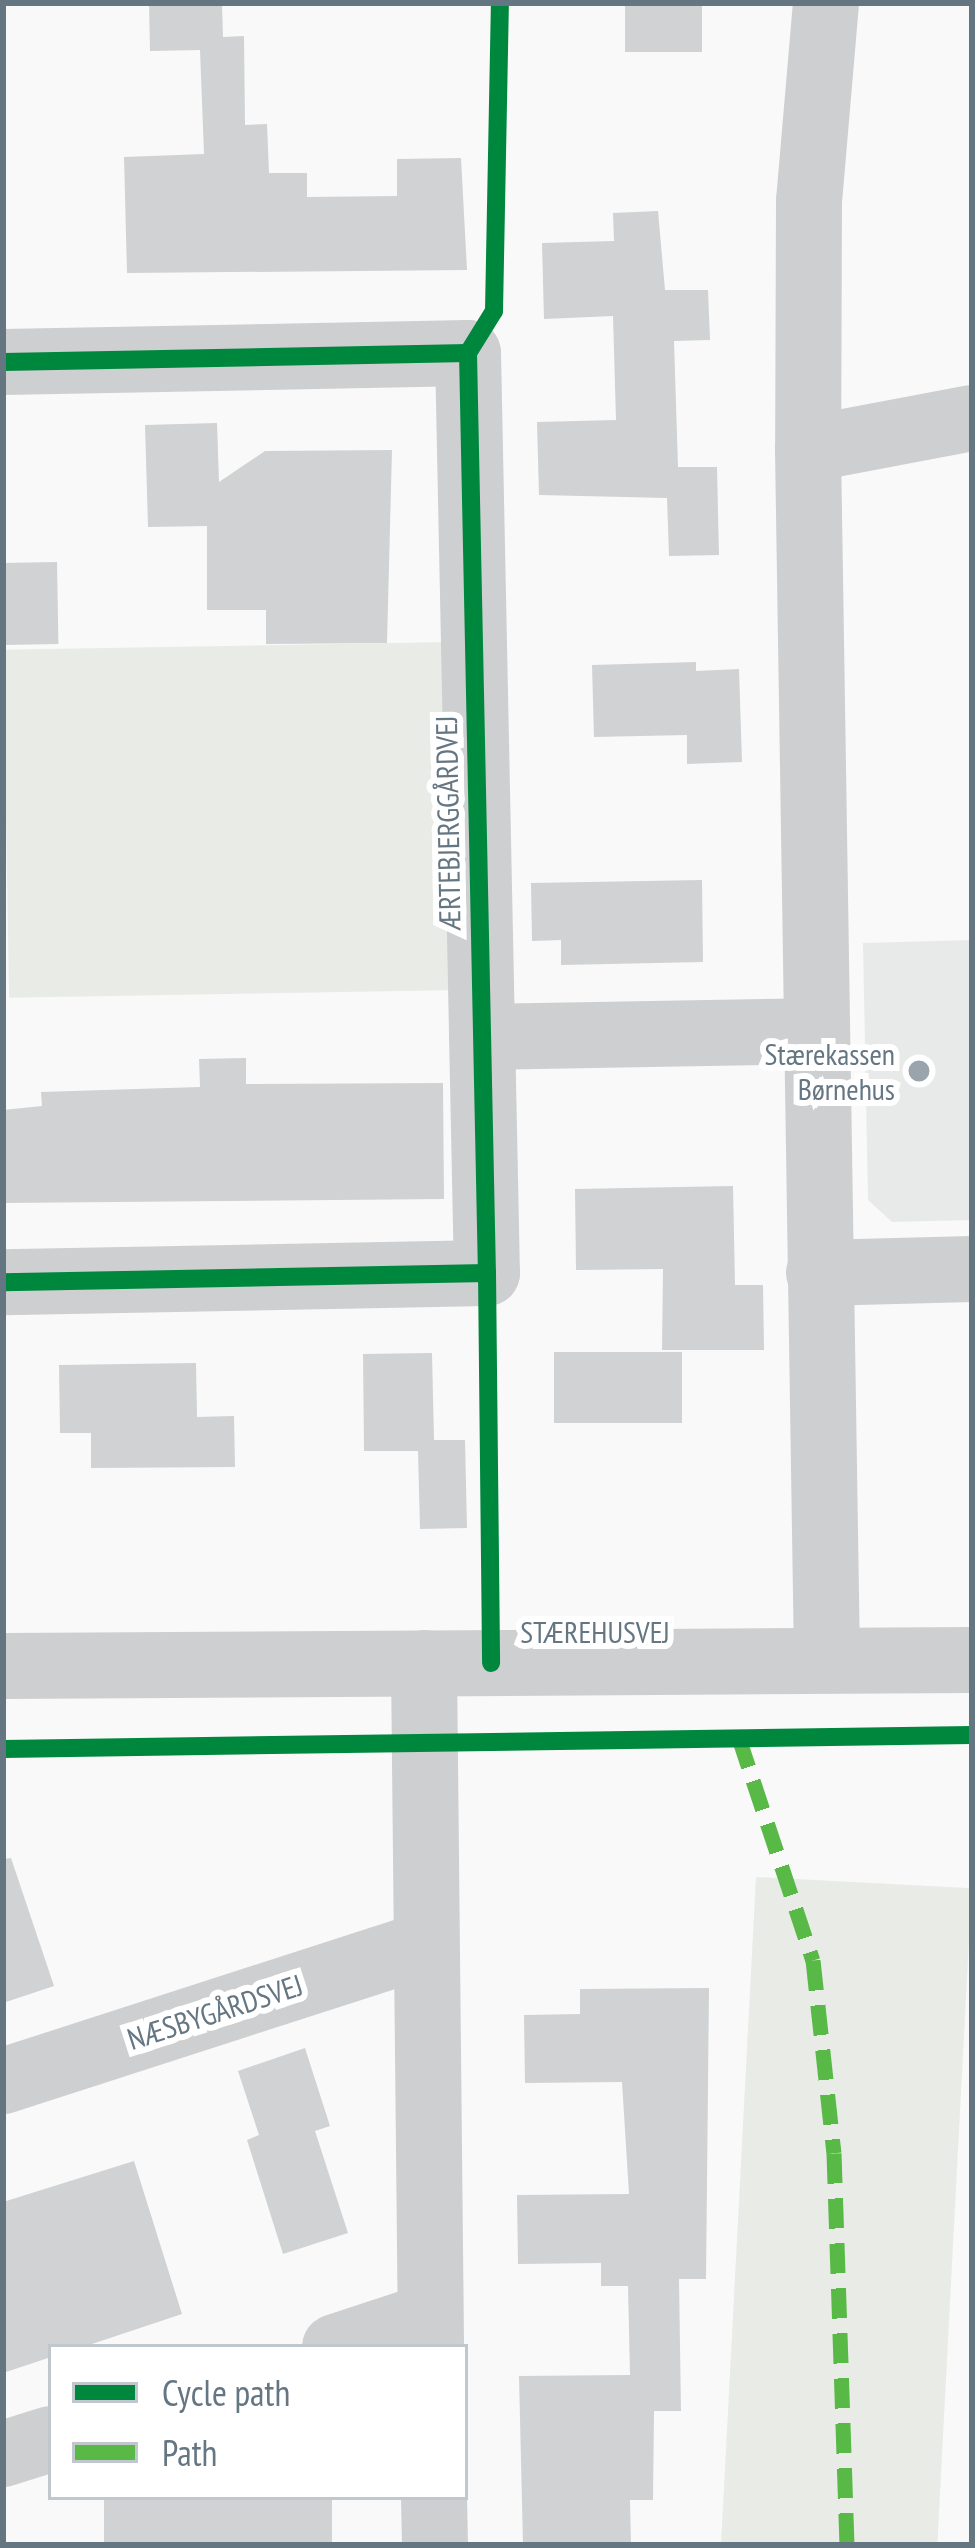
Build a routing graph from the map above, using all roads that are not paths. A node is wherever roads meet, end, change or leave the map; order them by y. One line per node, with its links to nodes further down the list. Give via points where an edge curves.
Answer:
1 (826, 3): 4 (street, via 809,201)
2 (3, 362): 6 (street, ÆRTEBJERGGÅRDVEJ, via 468,353)
3 (972, 418): 4 (street)
4 (808, 448): 5 (street)
5 (815, 1031): 6 (street); 8 (street)
6 (482, 1037): 9 (street, ÆRTEBJERGGÅRDVEJ, via 487,1273)
7 (972, 1270): 8 (street)
8 (818, 1273): 10 (street)
9 (3, 1282)
10 (827, 1660): 11 (street, STÆREHUSVEJ); 12 (street, STÆREHUSVEJ)
11 (972, 1660)
12 (424, 1663): 13 (street, STÆREHUSVEJ); 14 (street)
13 (3, 1666)
14 (426, 1944): 15 (street, NÆSBYGÅRDSVEJ); 16 (street)
15 (3, 2081)
16 (431, 2332): 17 (street)
17 (354, 2344)
18 (48, 2440): 19 (street)
19 (3, 2454)
20 (434, 2500): 21 (street)
21 (435, 2545)

